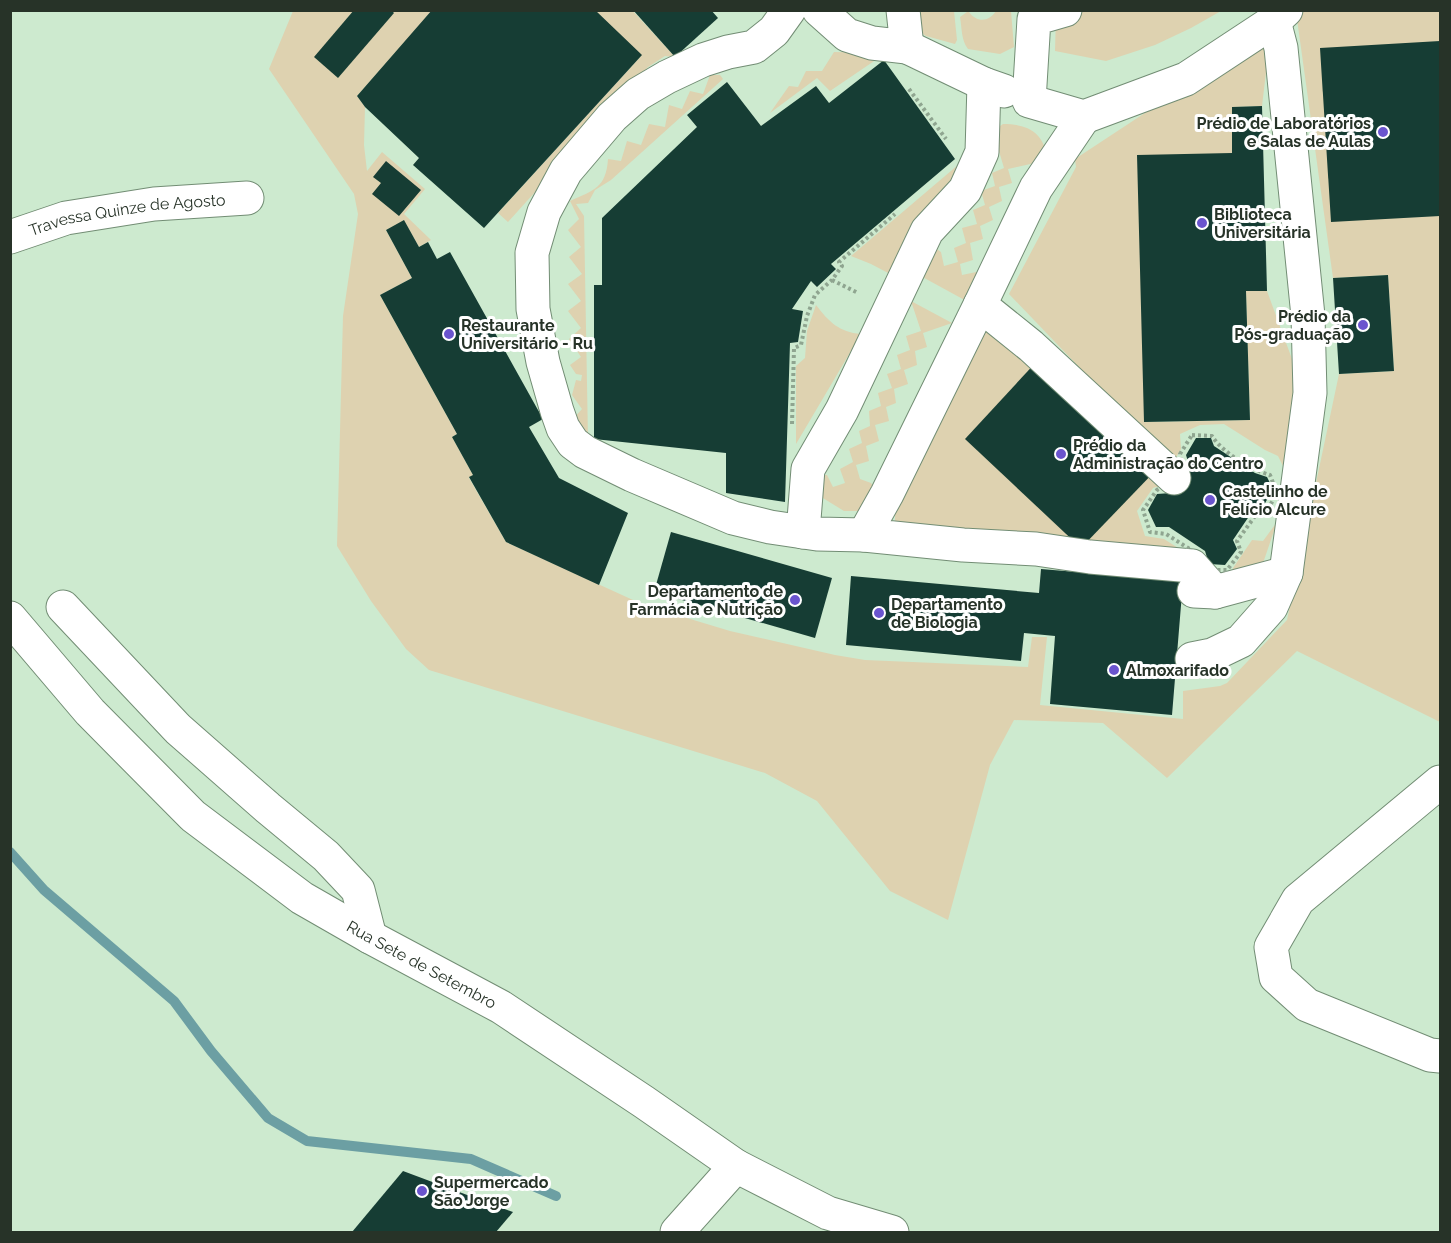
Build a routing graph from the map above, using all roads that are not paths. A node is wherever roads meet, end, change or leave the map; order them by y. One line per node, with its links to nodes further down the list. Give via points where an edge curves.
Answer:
1 (789, 10): 14 (street, via 774,31 754,47 703,60 667,77 638,94 612,117 566,171 544,213 532,253 533,309 556,411 573,443 632,475 733,518)
2 (819, 10): 6 (street, via 847,35)
3 (903, 10): 6 (street)
4 (1044, 13): 8 (street)
5 (1280, 16): 9 (street, via 1186,80); 16 (street, via 1307,304 1310,393)
6 (907, 47): 7 (street)
7 (984, 84): 8 (street); 14 (street, via 982,152 965,190 927,231 842,410 808,469)
8 (1029, 101): 9 (street)
9 (1084, 117): 12 (street, via 1036,188)
10 (247, 198): 11 (street, Travessa Quinze de Agosto, via 154,204 66,218)
11 (10, 237)
12 (980, 305): 13 (street, via 1031,346); 15 (street)
13 (1174, 478)
14 (803, 532): 15 (street)
15 (864, 535): 16 (street, via 1192,566 1202,592)
16 (1286, 573): 19 (street, via 1271,607 1240,641 1212,655)
17 (63, 607): 21 (street, via 178,729 326,856 358,890)
18 (10, 618): 21 (street, Rua Sete de Setembro, via 90,712 193,816 302,898)
19 (1192, 659)
20 (1440, 782): 22 (street, via 1298,900 1271,947 1276,977 1307,1005)
21 (370, 937): 23 (street, Rua Sete de Setembro, via 501,1007)
22 (1440, 1056)
23 (736, 1166): 24 (street); 25 (street, Rua Sete de Setembro, via 828,1213)
24 (677, 1233)
25 (892, 1233)

